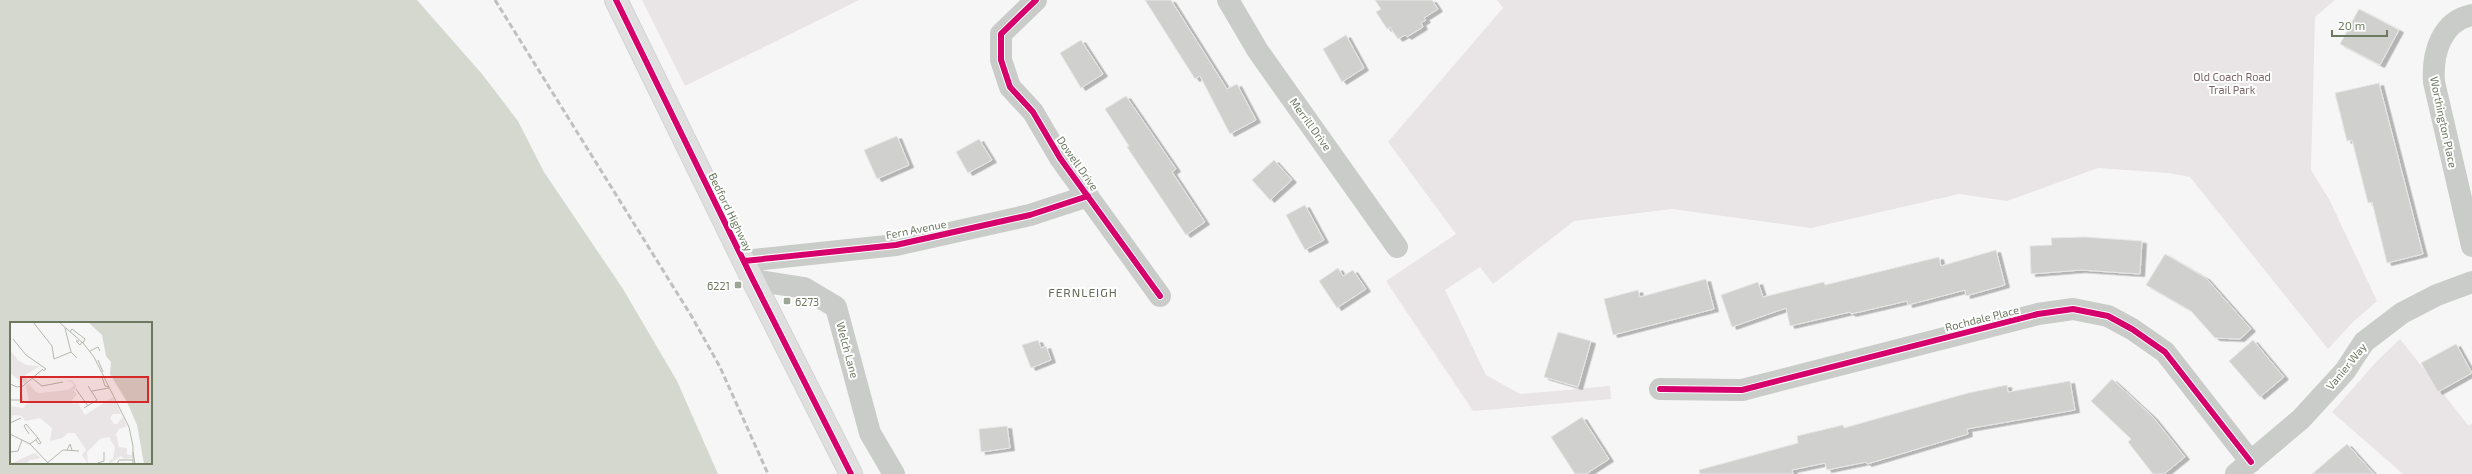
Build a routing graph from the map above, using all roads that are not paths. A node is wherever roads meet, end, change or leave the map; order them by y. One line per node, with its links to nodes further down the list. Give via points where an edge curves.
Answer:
1 (616, 0): 8 (main road, Bedford Highway)
2 (1036, 0): 5 (street, Dowell Drive, via 1001,34 1001,60 1010,87 1033,112 1060,158)
3 (1228, 0): 7 (street, Merrill Drive, via 1258,51)
4 (2472, 15): 6 (street, Worthington Place, via 2465,16 2450,26 2437,45 2433,66 2434,82)
5 (1088, 196): 8 (street, Fern Avenue, via 1030,215 896,245); 10 (street, Dowell Drive)
6 (2472, 246)
7 (1397, 247)
8 (748, 271): 13 (main road, Bedford Highway); 14 (street, Welch Lane, via 804,288 836,307 870,433)
9 (2472, 282): 12 (street, Vanier Way, via 2437,295 2402,313 2364,342 2345,371 2301,419)
10 (1160, 296)
11 (1660, 389): 12 (street, Rochdale Place, via 1742,390 2038,314 2073,309 2108,316 2165,352)
12 (2244, 468)
13 (851, 474)
14 (894, 474)

